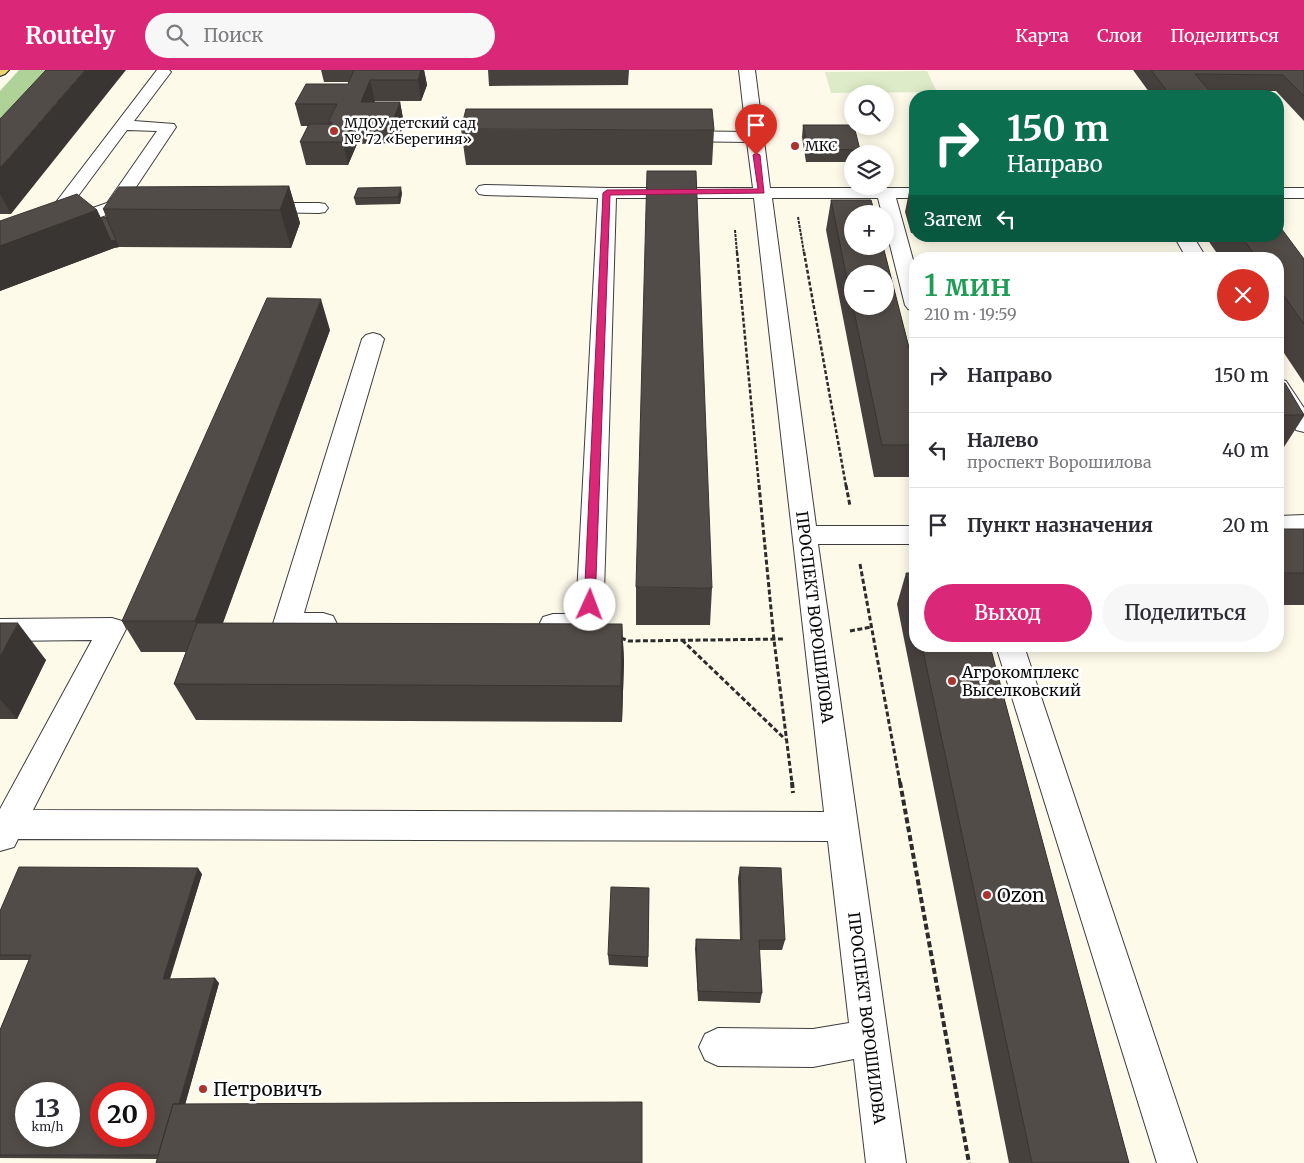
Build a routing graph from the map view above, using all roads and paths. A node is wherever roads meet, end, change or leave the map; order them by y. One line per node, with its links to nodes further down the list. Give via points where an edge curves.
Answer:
1 (747, 70): 5 (street, ПРОСПЕКТ ВОРОШИЛОВА)
2 (163, 72): 3 (street)
3 (124, 125): 17 (street, via 168,127); 21 (street)
4 (657, 136): 5 (street)
5 (754, 137): 8 (street, ПРОСПЕКТ ВОРОШИЛОВА)
6 (485, 190): 10 (street)
7 (732, 192): 8 (street); 10 (street); 37 (path)
8 (762, 192): 9 (street); 29 (street, ПРОСПЕКТ ВОРОШИЛОВА)
9 (793, 192): 11 (street); 30 (path)
10 (607, 193): 34 (street)
11 (844, 193)
12 (894, 193): 13 (street)
13 (909, 193)
14 (1284, 193): 15 (street)
15 (1304, 193)
16 (887, 195): 23 (street)
17 (113, 207): 18 (street); 21 (street)
18 (162, 207)
19 (241, 208): 20 (street)
20 (319, 208)
21 (42, 232): 22 (street)
22 (0, 246)
23 (909, 282)
24 (373, 339): 32 (street, via 287,624)
25 (1284, 398): 26 (street)
26 (1304, 425)
27 (1304, 524): 28 (street)
28 (1284, 525)
29 (804, 535): 30 (street); 41 (street, ПРОСПЕКТ ВОРОШИЛОВА)
30 (855, 535): 31 (street); 46 (path)
31 (909, 535)
32 (345, 624)
33 (530, 625): 34 (street)
34 (589, 625): 36 (path, via 629,641)
35 (0, 630): 42 (street, via 112,629)
36 (682, 640): 37 (path); 39 (path)
37 (774, 640): 39 (path)
38 (1012, 652): 47 (street)
39 (786, 740): 40 (path)
40 (797, 827): 41 (street); 42 (street)
41 (842, 828): 43 (street, ПРОСПЕКТ ВОРОШИЛОВА)
42 (3, 829)
43 (869, 1038): 44 (street, via 813,1048); 45 (street, ПРОСПЕКТ ВОРОШИЛОВА)
44 (718, 1047)
45 (886, 1163)
46 (969, 1163)
47 (1177, 1163)

